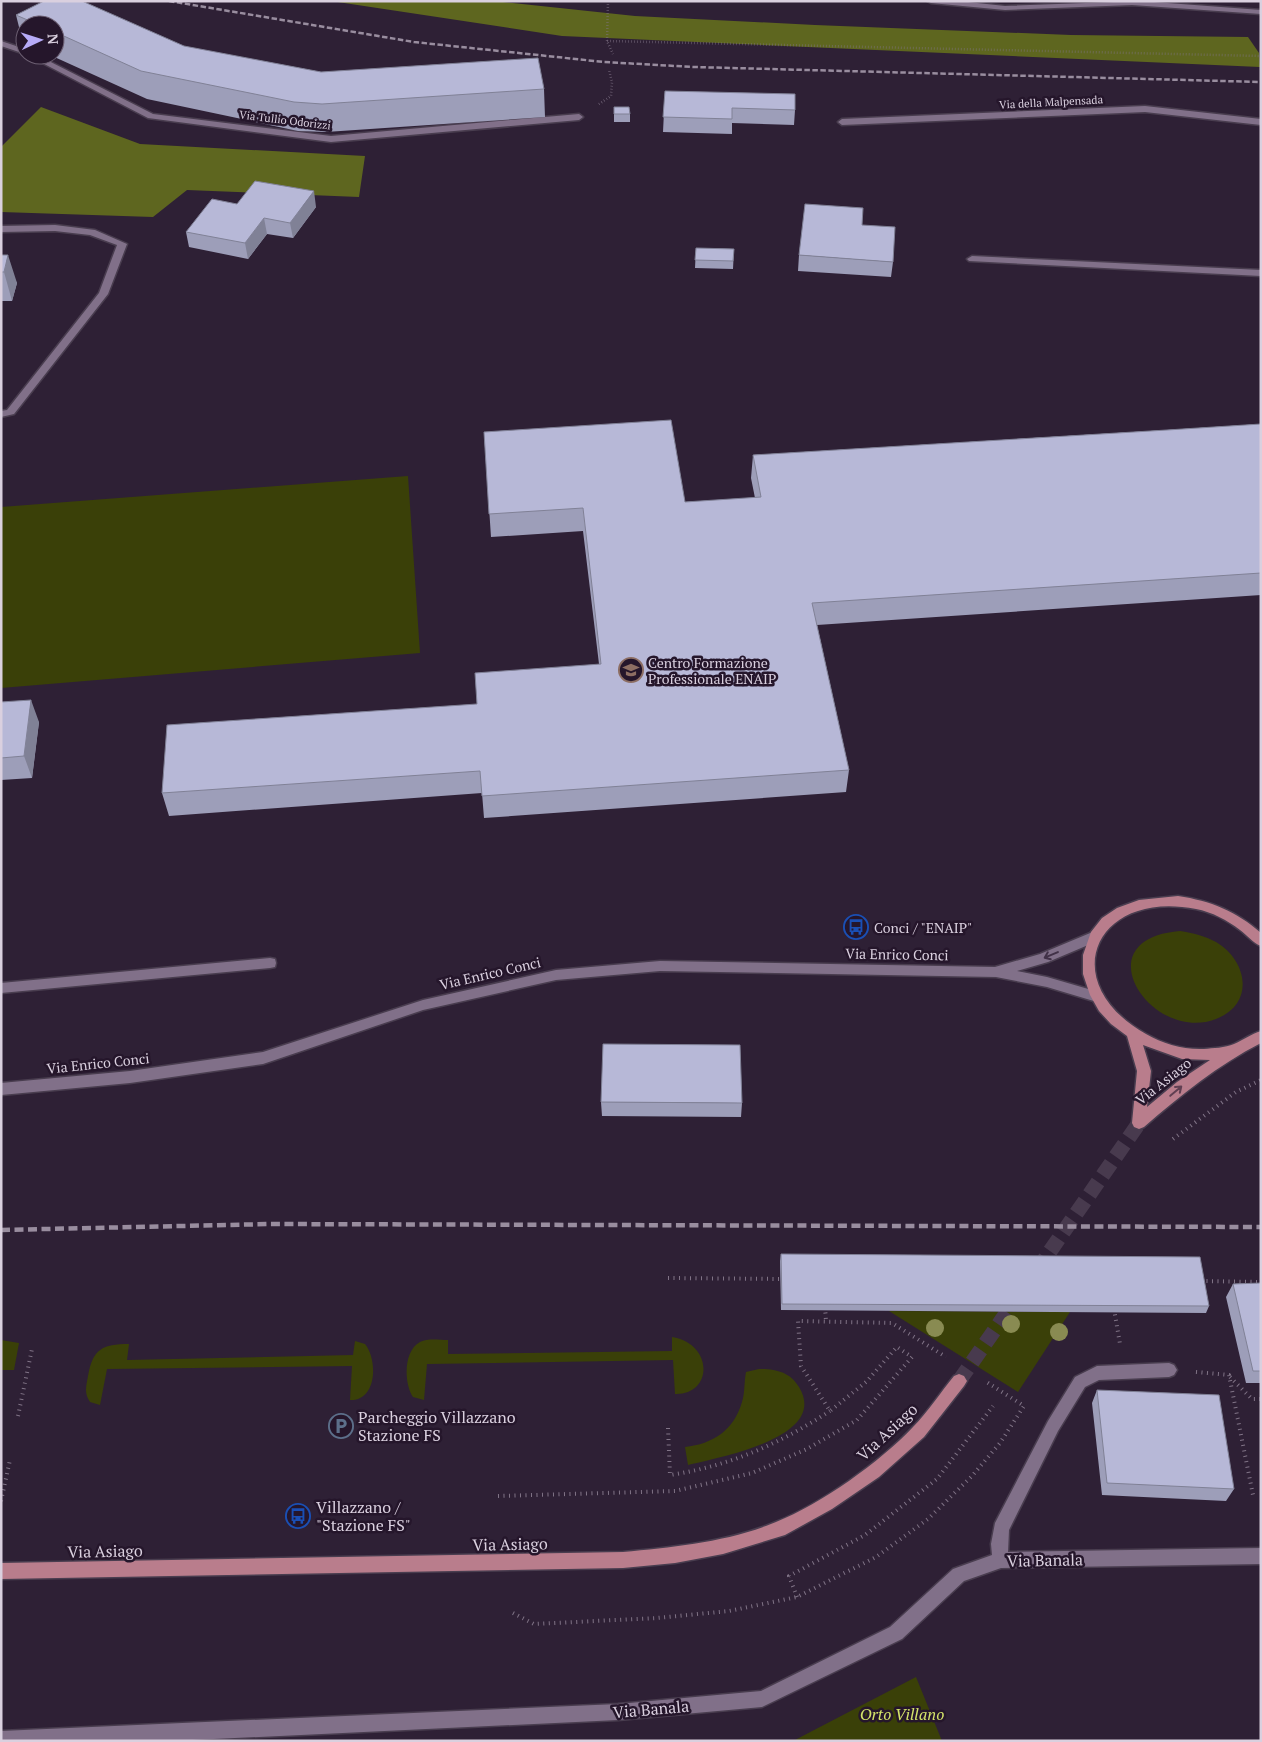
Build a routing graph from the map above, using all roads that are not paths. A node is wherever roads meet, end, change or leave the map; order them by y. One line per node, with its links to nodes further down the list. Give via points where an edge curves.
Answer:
1 (931, 1): 2 (street, via 1005,8 1132,3)
2 (1261, 12)
3 (1, 43): 4 (street)
4 (15, 48)
5 (51, 65): 6 (street, Via Tullio Odorizzi, via 152,116 322,138)
6 (579, 117)
7 (842, 122): 8 (street, Via della Malpensada, via 1144,109)
8 (1261, 122)
9 (1, 228): 12 (street, via 92,232 122,244 103,294 10,412)
10 (972, 258): 11 (street)
11 (1261, 273)
12 (1, 414)
13 (1095, 936): 14 (main road, Via Asiago, via 1110,918 1132,906 1158,901 1186,901 1215,909 1241,923); 16 (street, Via Enrico Conci, one-way to 16, via 1043,958); 18 (main road, Via Asiago, via 1089,955)
14 (1261, 941)
15 (270, 963): 17 (street)
16 (996, 972): 18 (street, Via Enrico Conci, via 1047,982); 22 (street, Via Enrico Conci, via 660,966 556,975 423,1005 263,1058 130,1077)
17 (1, 988)
18 (1097, 997): 19 (main road, Via Asiago, via 1112,1018)
19 (1133, 1034): 21 (main road, Via Asiago, via 1183,1054 1210,1055); 21 (main road, Via Asiago, one-way to 21, via 1144,1071 1139,1123 1182,1086)
20 (1261, 1036): 21 (main road, Via Asiago)
21 (1234, 1050)
22 (1, 1089)
23 (1169, 1370): 26 (street, via 1097,1372 1080,1382 1053,1426 1001,1529)
24 (960, 1380): 27 (main road, Via Asiago, via 919,1432 873,1472 826,1504 778,1529 723,1546 623,1560)
25 (1261, 1556): 26 (street, Via Banala)
26 (1001, 1560): 28 (street, Via Banala, via 959,1575 896,1633 762,1699 618,1712)
27 (1, 1571)
28 (1, 1740)

